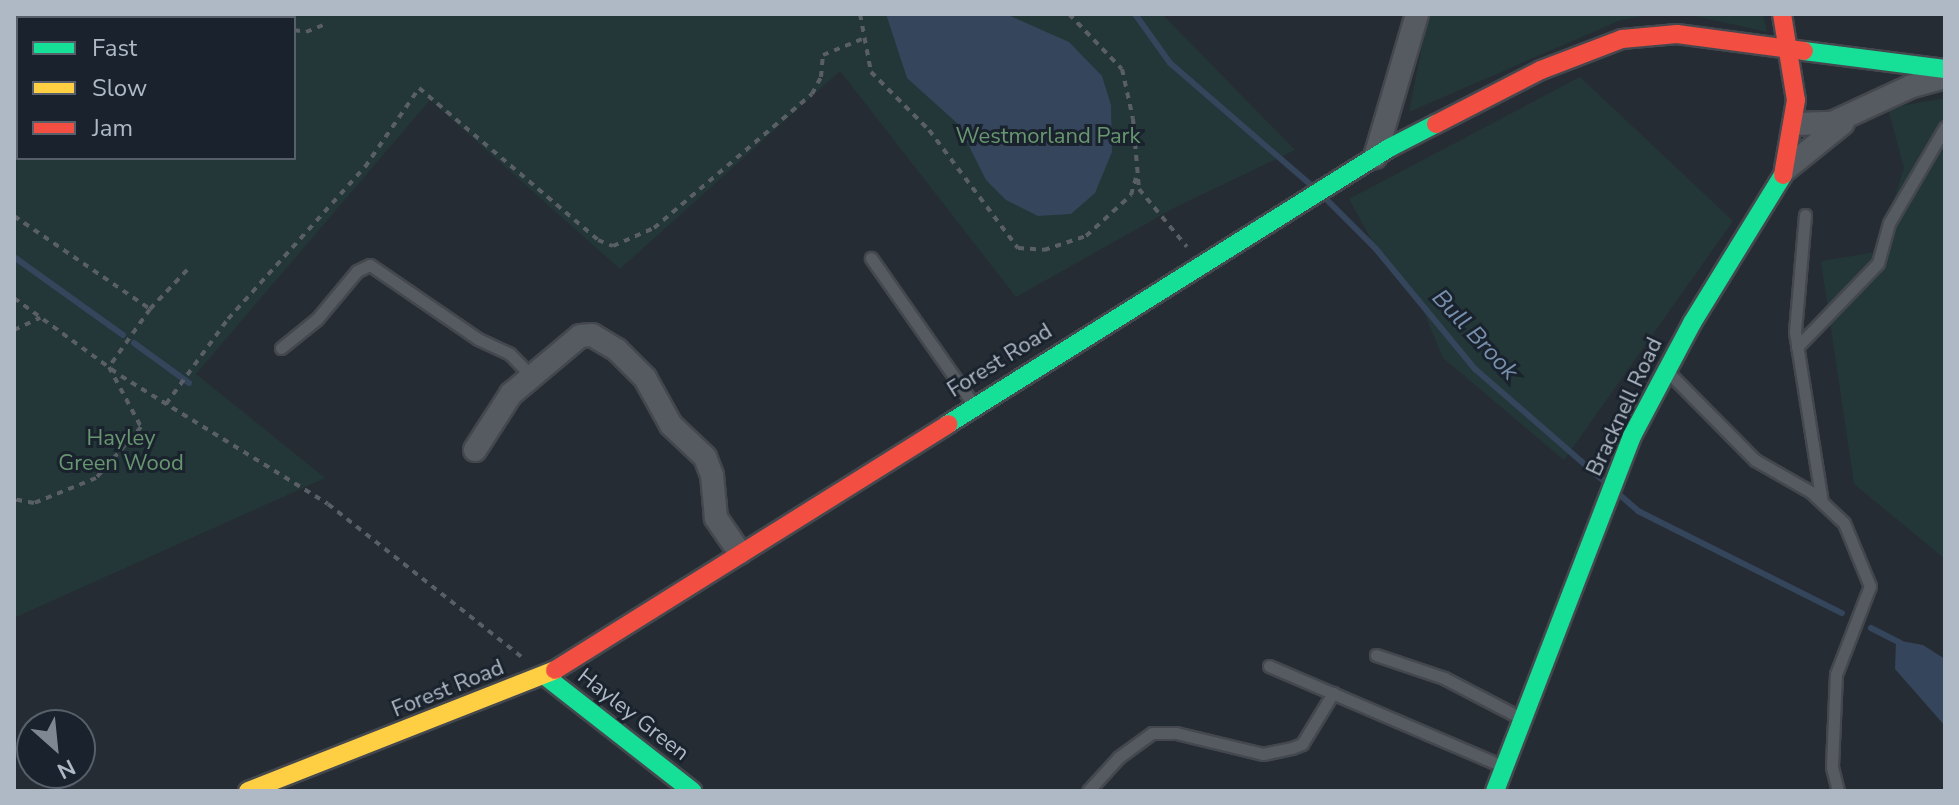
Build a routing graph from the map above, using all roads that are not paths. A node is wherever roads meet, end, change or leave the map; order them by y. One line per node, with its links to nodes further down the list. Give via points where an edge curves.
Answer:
1 (1417, 14): 9 (street)
2 (1782, 14): 3 (main road, Bracknell Road)
3 (1791, 53): 4 (main road, Forest Road); 7 (main road, Bracknell Road); 9 (main road, Forest Road, via 1720,37 1648,34 1622,39 1541,70)
4 (1945, 69)
5 (1945, 77): 6 (street)
6 (1856, 112): 7 (street, via 1820,125); 10 (street)
7 (1796, 124): 10 (main road, Bracknell Road)
8 (1945, 127): 13 (lane, via 1889,223 1878,263)
9 (1375, 157): 17 (main road, Forest Road)
10 (1786, 169): 15 (main road, Bracknell Road)
11 (1805, 215): 13 (lane)
12 (871, 258): 17 (lane)
13 (1797, 347): 19 (lane)
14 (281, 348): 16 (lane, via 317,319 357,271 370,265 478,339 510,354)
15 (1667, 370): 19 (lane, via 1755,460); 25 (main road, Bracknell Road, via 1617,475)
16 (531, 376): 18 (street, via 498,410); 20 (street, via 561,357 580,336 592,335 617,350 645,378 671,425 705,457 716,518)
17 (974, 405): 20 (main road, Forest Road)
18 (475, 450)
19 (1822, 503): 31 (lane, via 1844,523 1870,586 1836,674 1832,767)
20 (740, 553): 23 (main road, Forest Road)
21 (1376, 655): 25 (lane, via 1444,678)
22 (1269, 666): 24 (lane)
23 (545, 676): 27 (main road, Forest Road); 28 (main road, Hayley Green)
24 (1333, 693): 26 (lane); 29 (lane, via 1302,744 1263,754 1176,733 1152,733 1119,757)
25 (1523, 720): 26 (main road, Bracknell Road)
26 (1504, 767): 30 (main road, Bracknell Road)
27 (248, 791)
28 (692, 791)
29 (1088, 791)
30 (1495, 791)
31 (1838, 791)

